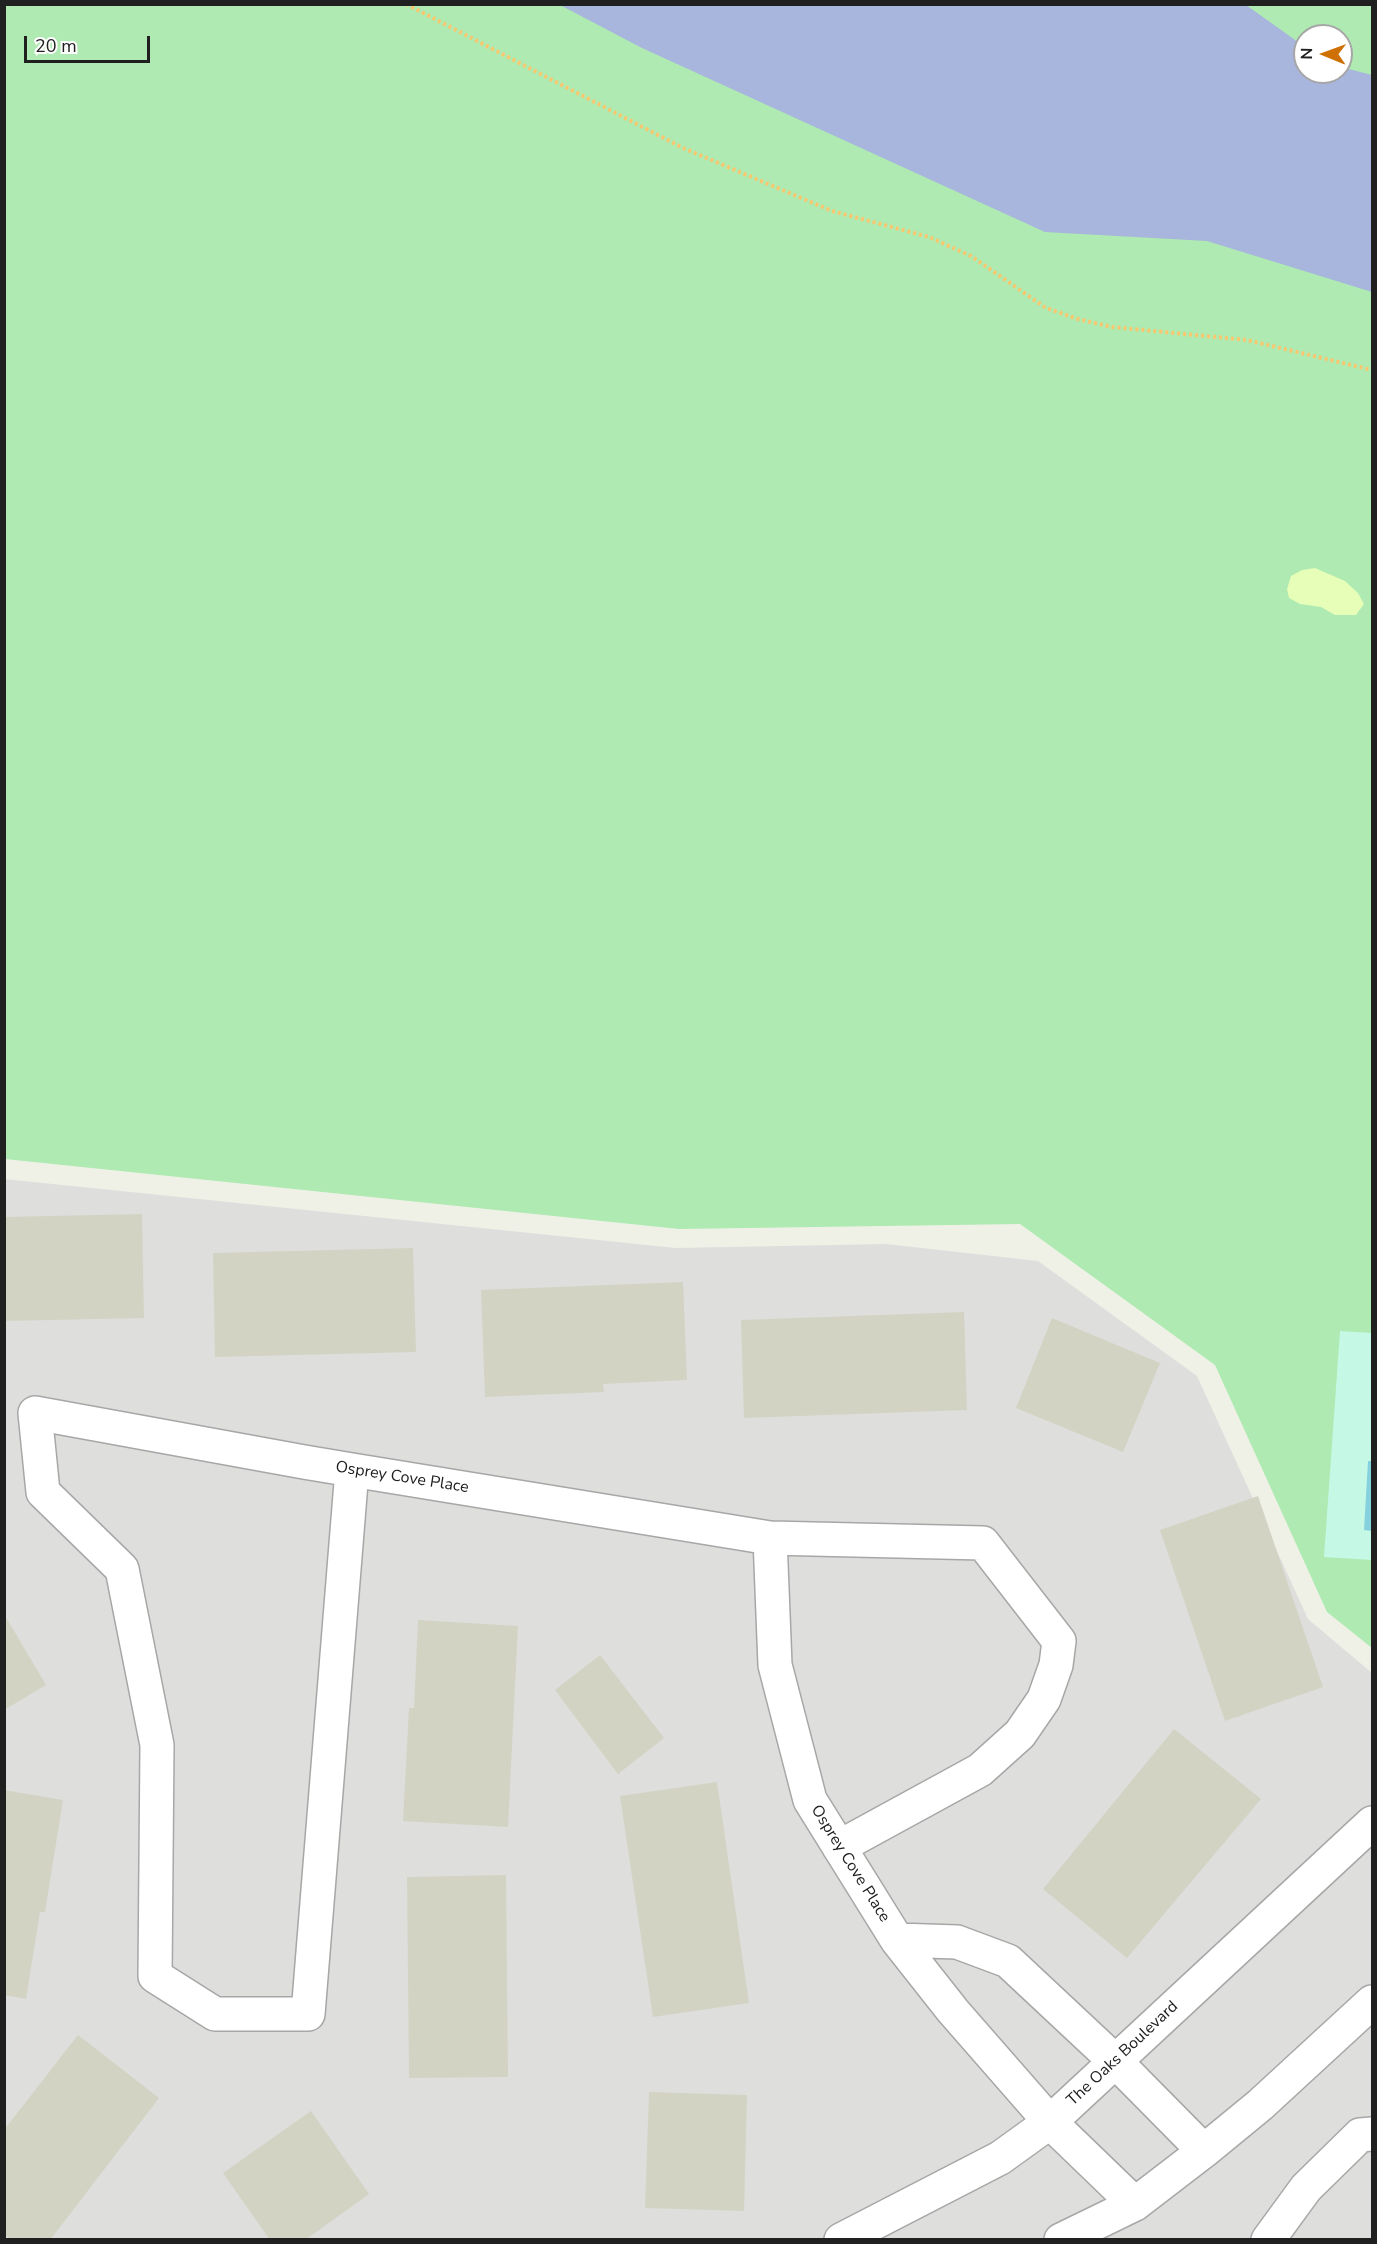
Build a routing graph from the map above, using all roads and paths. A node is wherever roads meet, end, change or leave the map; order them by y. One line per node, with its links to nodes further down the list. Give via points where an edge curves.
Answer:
1 (406, 4): 2 (path, via 683,148 832,211 929,237 971,256 1046,308 1112,327 1247,340)
2 (1372, 370)
3 (352, 1470): 3 (street, Osprey Cove Place, via 35,1413 43,1492 122,1569 157,1745 156,1976 215,2014 308,2014); 4 (street, Osprey Cove Place)
4 (770, 1538): 6 (street, Osprey Cove Place, via 775,1665 810,1800); 6 (street, Osprey Cove Place, via 983,1543 1059,1641 1056,1665 1044,1698 1020,1734 980,1770)
5 (1372, 1823): 9 (street, The Oaks Boulevard)
6 (839, 1847): 7 (street, Osprey Cove Place)
7 (897, 1940): 9 (street, Osprey Cove Place, via 957,1942 1008,1961); 10 (street, Osprey Cove Place)
8 (1372, 2002): 12 (street)
9 (1116, 2062): 10 (street, The Oaks Boulevard); 12 (street, Osprey Cove Place)
10 (1050, 2122): 13 (street, Osprey Cove Place); 14 (street, The Oaks Boulevard, via 1000,2158)
11 (1372, 2134): 16 (street, via 1360,2135 1306,2188)
12 (1204, 2151): 13 (street)
13 (1135, 2204): 15 (street)
14 (841, 2240)
15 (1061, 2240)
16 (1268, 2240)

